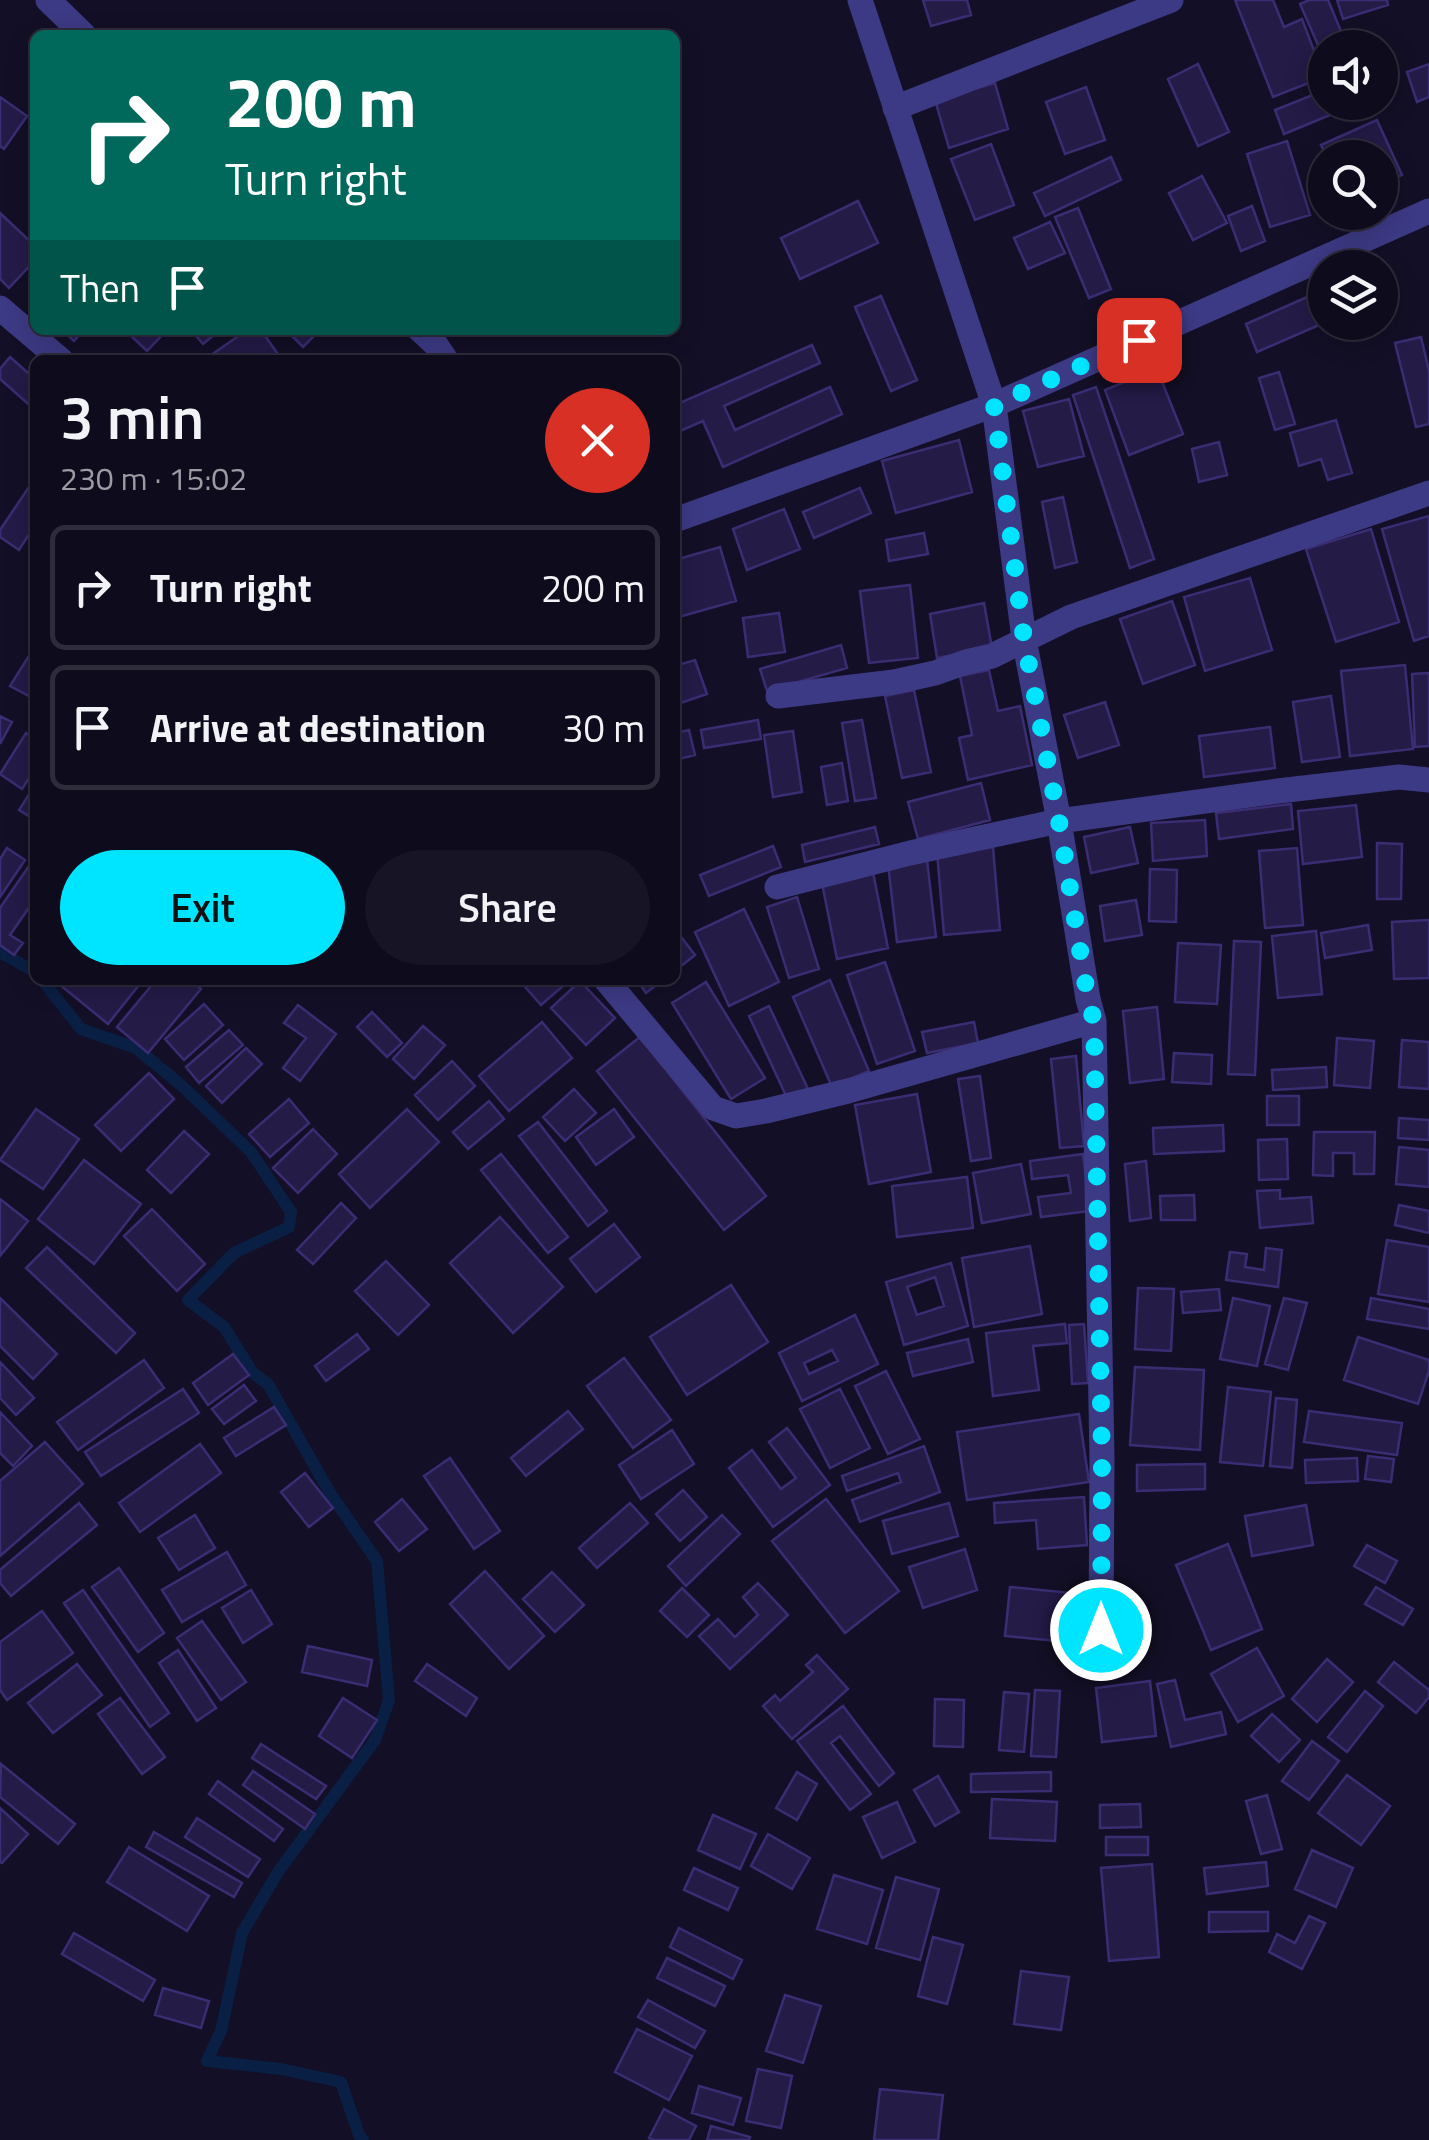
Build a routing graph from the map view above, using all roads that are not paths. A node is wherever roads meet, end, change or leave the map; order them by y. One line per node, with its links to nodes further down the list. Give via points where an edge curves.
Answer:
1 (48, 0): 4 (street)
2 (860, 0): 5 (street)
3 (1171, 0): 5 (street)
4 (79, 30)
5 (895, 108): 13 (street)
6 (1429, 211): 13 (street)
7 (0, 308): 8 (street)
8 (30, 333)
9 (32, 335): 11 (street)
10 (424, 335): 12 (street)
11 (56, 355)
12 (442, 355)
13 (994, 405): 15 (street); 16 (street)
14 (1429, 493): 16 (street)
15 (680, 518)
16 (1024, 639): 17 (street, via 935,673); 19 (street)
17 (778, 696)
18 (1429, 780): 19 (street, via 1313,787)
19 (1059, 821): 20 (street); 22 (street)
20 (777, 887)
21 (610, 985): 22 (street, via 714,1108 736,1116 848,1092)
22 (1094, 1021): 23 (street)
23 (1101, 1630)

